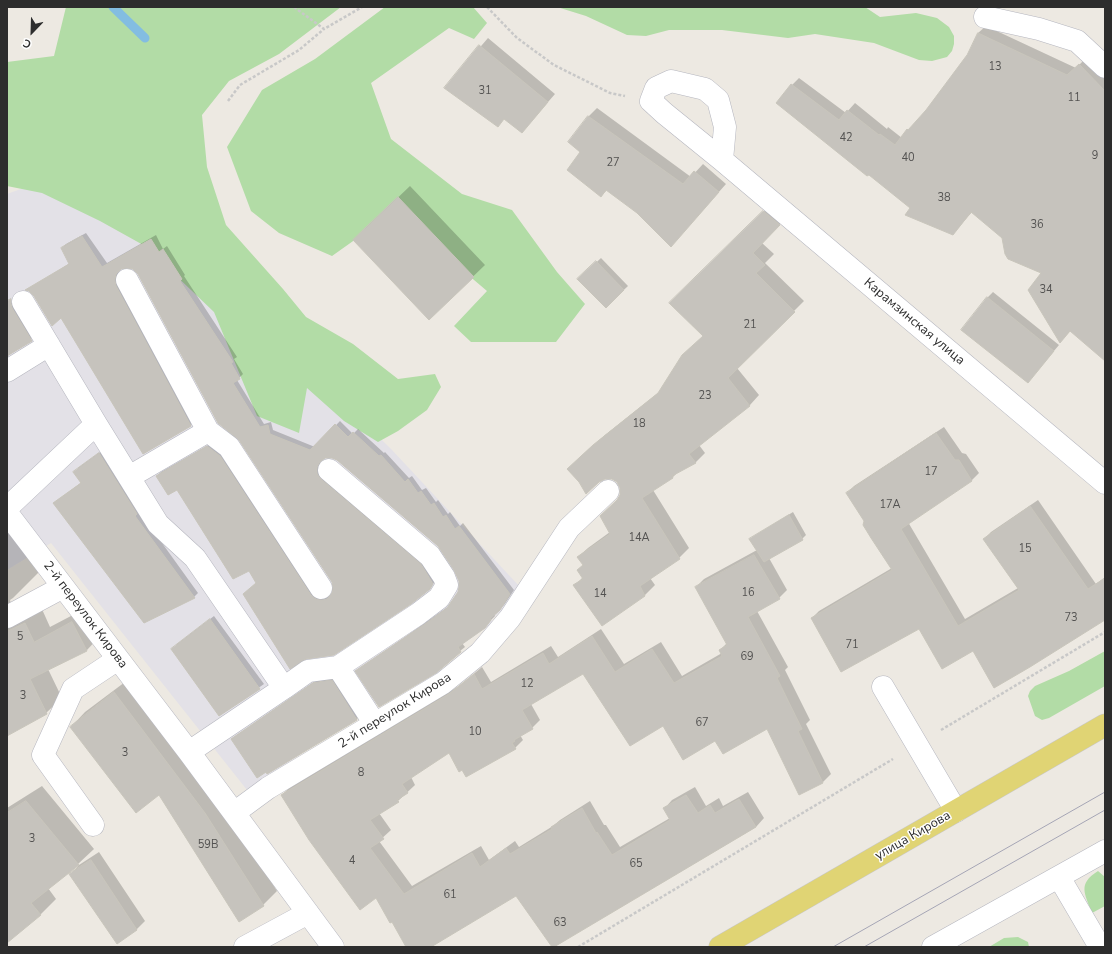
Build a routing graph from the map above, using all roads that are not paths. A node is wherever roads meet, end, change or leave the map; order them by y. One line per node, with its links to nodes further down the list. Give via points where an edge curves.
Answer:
1 (985, 17): 2 (street, via 1039,28 1077,41)
2 (1105, 67)
3 (722, 160): 3 (street, Карамзинская улица, via 651,101 656,88 671,82 705,89 718,100 726,127); 12 (street, Карамзинская улица)
4 (127, 280): 9 (street)
5 (23, 302): 6 (street)
6 (49, 345): 7 (street); 8 (street)
7 (7, 371)
8 (96, 424): 11 (street); 14 (street)
9 (208, 431): 11 (street); 17 (street, via 229,446)
10 (329, 470): 20 (street, via 430,556 444,577 446,585 439,598 424,610)
11 (129, 477): 22 (street, via 158,524 195,558)
12 (1105, 483)
13 (608, 491): 23 (street, 2-й переулок Кирова, via 569,528 510,618 480,652 443,683)
14 (7, 508)
15 (7, 513): 16 (street, 2-й переулок Кирова)
16 (63, 587): 18 (street); 19 (street, 2-й переулок Кирова)
17 (321, 588)
18 (7, 618)
19 (118, 660): 25 (street, 2-й переулок Кирова); 28 (street, via 73,689 43,755)
20 (338, 667): 22 (street, via 308,671); 23 (street)
21 (883, 687): 26 (street)
22 (284, 688): 25 (street)
23 (375, 724): 27 (street, 2-й переулок Кирова, via 268,788)
24 (1105, 726): 26 (main road, улица Кирова)
25 (189, 752): 27 (street, 2-й переулок Кирова)
26 (956, 811): 34 (main road, улица Кирова)
27 (234, 813): 31 (street, 2-й переулок Кирова)
28 (93, 825)
29 (1105, 851): 30 (street)
30 (1059, 876): 35 (street); 36 (street)
31 (308, 913): 32 (street); 33 (street, 2-й переулок Кирова)
32 (245, 947)
33 (333, 947)
34 (720, 947)
35 (933, 947)
36 (1100, 947)

